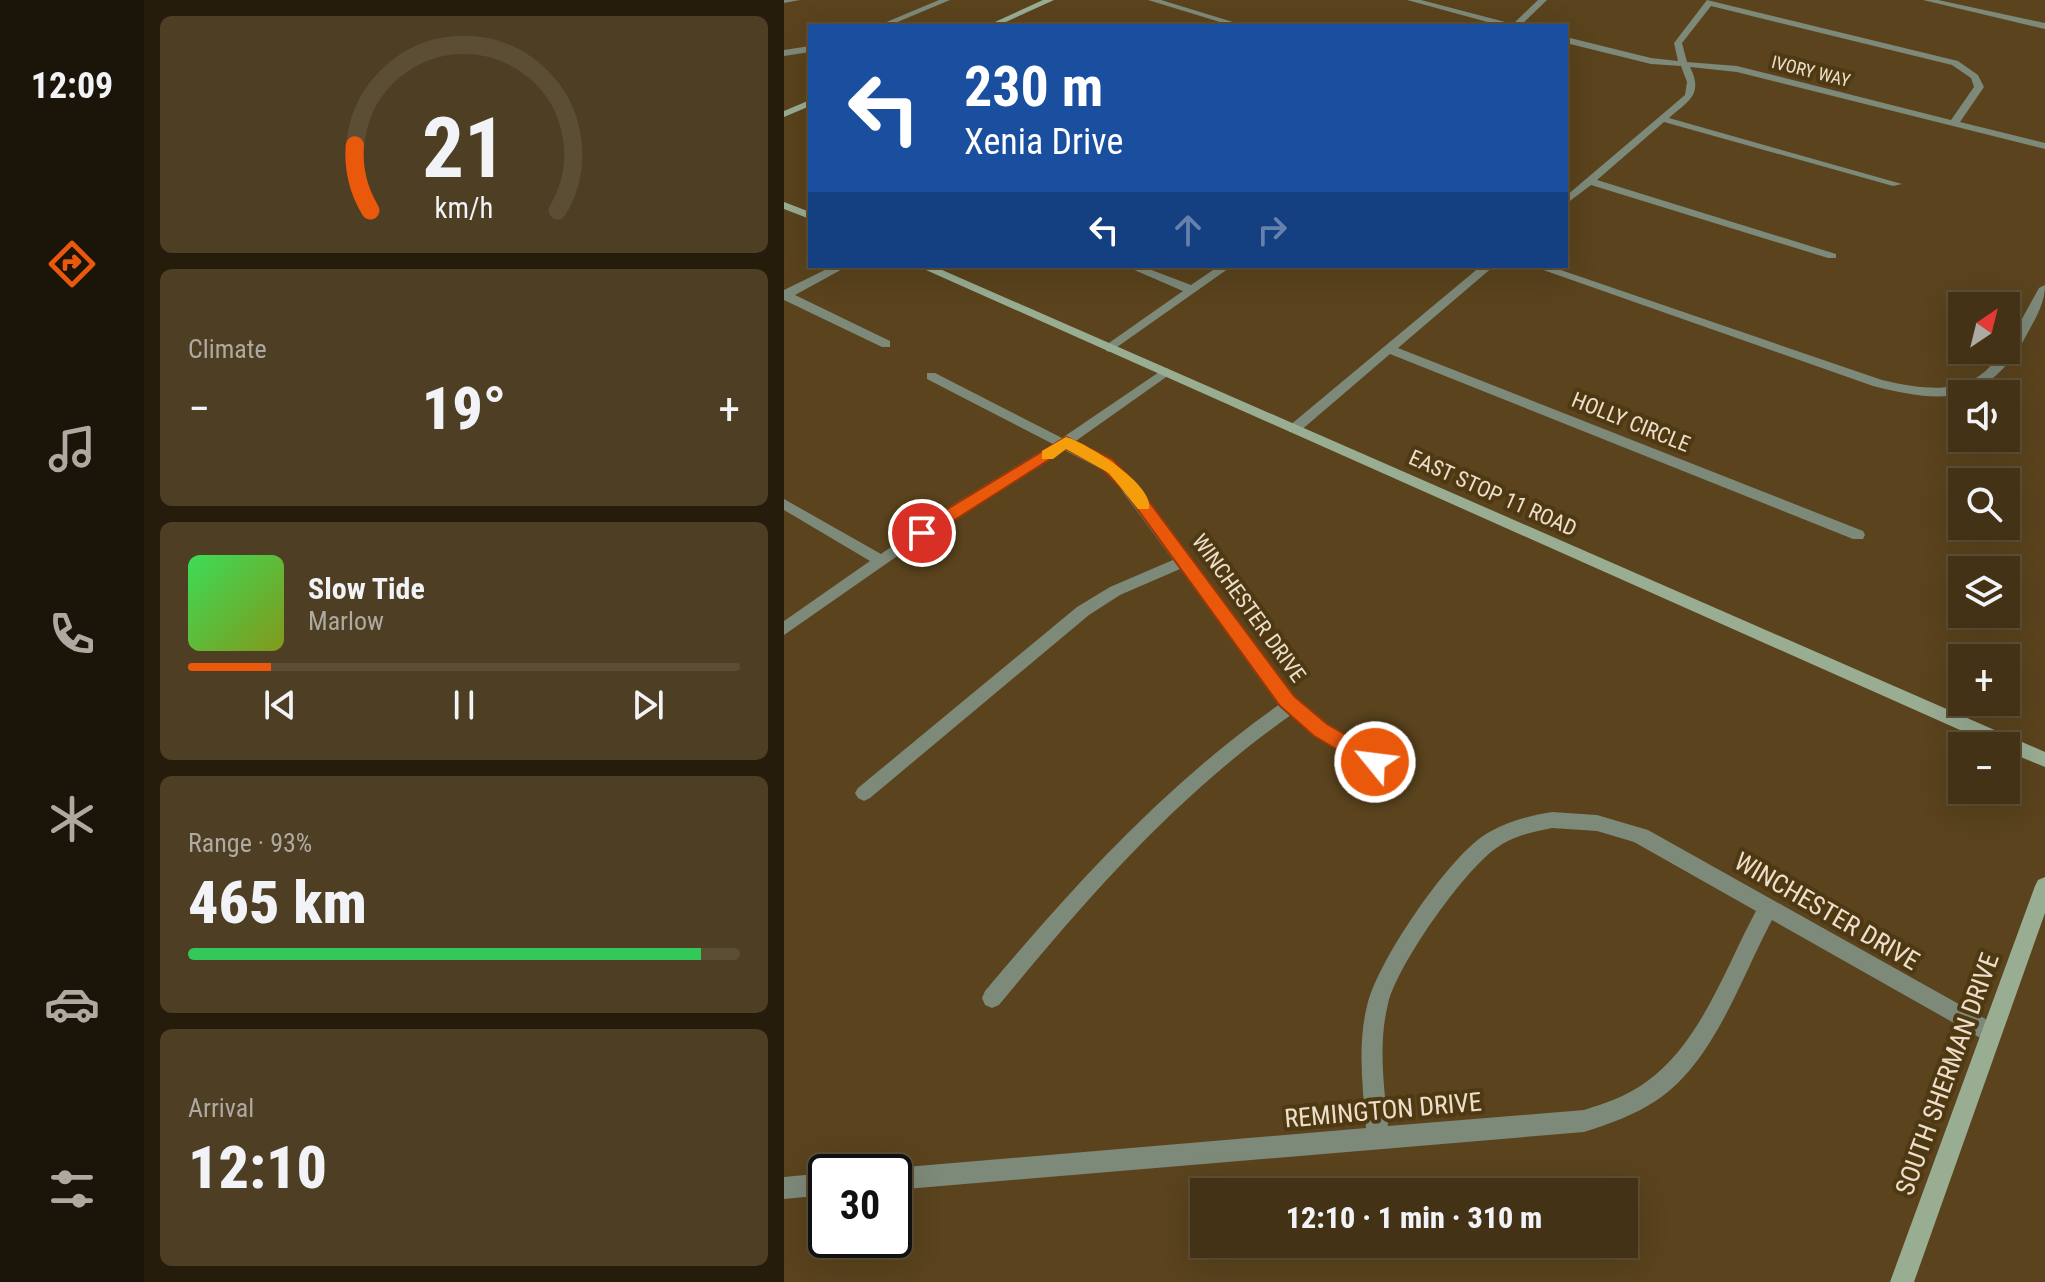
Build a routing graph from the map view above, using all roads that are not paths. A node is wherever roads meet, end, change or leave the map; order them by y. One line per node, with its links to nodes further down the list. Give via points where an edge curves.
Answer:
1 (796, 0): 7 (street)
2 (946, 0): 10 (street)
3 (1152, 0): 12 (street)
4 (1411, 0): 13 (street)
5 (1543, 0): 14 (street)
6 (1927, 0): 15 (street)
7 (784, 1)
8 (1044, 1): 11 (main road)
9 (1710, 2): 19 (street, via 1679,40 1677,50); 23 (street, via 1944,58 1971,72 1979,85)
10 (886, 24)
11 (994, 24)
12 (1235, 24)
13 (1506, 24)
14 (1516, 24)
15 (2045, 26)
16 (1568, 41): 19 (street, IVORY WAY, via 1640,59)
17 (808, 49): 18 (street)
18 (784, 53)
19 (1684, 63): 22 (street, via 1693,82 1691,93); 23 (street, IVORY WAY, via 1737,69)
20 (808, 104): 21 (main road)
21 (784, 114)
22 (1662, 119): 25 (street); 26 (street)
23 (1954, 123): 24 (street, IVORY WAY)
24 (2045, 146)
25 (1589, 181): 27 (street); 30 (street)
26 (1897, 184)
27 (1568, 199)
28 (784, 205): 29 (main road)
29 (808, 215)
30 (1832, 256)
31 (838, 268): 39 (street)
32 (928, 268): 41 (main road, EAST STOP 11 ROAD)
33 (1136, 268): 38 (street)
34 (1223, 268): 38 (street)
35 (1486, 268): 42 (street)
36 (1544, 268): 37 (street, via 1878,383 1926,391 1964,388 1994,374)
37 (2045, 288)
38 (1192, 290): 41 (street)
39 (784, 295): 40 (street)
40 (886, 344)
41 (1110, 348): 43 (main road, EAST STOP 11 ROAD)
42 (1388, 349): 45 (street); 48 (street, HOLLY CIRCLE)
43 (1165, 372): 45 (main road, EAST STOP 11 ROAD); 46 (street)
44 (931, 376): 46 (street, WINCHESTER DRIVE)
45 (1294, 429): 53 (main road, EAST STOP 11 ROAD)
46 (1066, 442): 49 (street); 50 (street, WINCHESTER DRIVE, via 1114,470)
47 (784, 504): 49 (street)
48 (1858, 535)
49 (881, 561): 51 (street)
50 (1185, 561): 52 (street, WINCHESTER DRIVE); 55 (street, via 1083,611)
51 (784, 629)
52 (1292, 705): 54 (street, WINCHESTER DRIVE, via 1320,730); 58 (street, via 1200,773 1073,903)
53 (2045, 760)
54 (1375, 762)
55 (864, 793)
56 (2045, 886): 59 (main road, SOUTH SHERMAN DRIVE)
57 (1768, 907): 59 (street, WINCHESTER DRIVE); 60 (street, REMINGTON DRIVE, via 1688,1054 1668,1078 1634,1103 1584,1121); 60 (street, WINCHESTER DRIVE, via 1641,836 1591,820 1538,822 1512,830 1462,867 1384,983 1374,1023)
58 (992, 998)
59 (1991, 1033): 64 (main road, SOUTH SHERMAN DRIVE)
60 (1378, 1138): 61 (street, REMINGTON DRIVE)
61 (912, 1177)
62 (808, 1186): 63 (street)
63 (784, 1188)
64 (1902, 1282)

